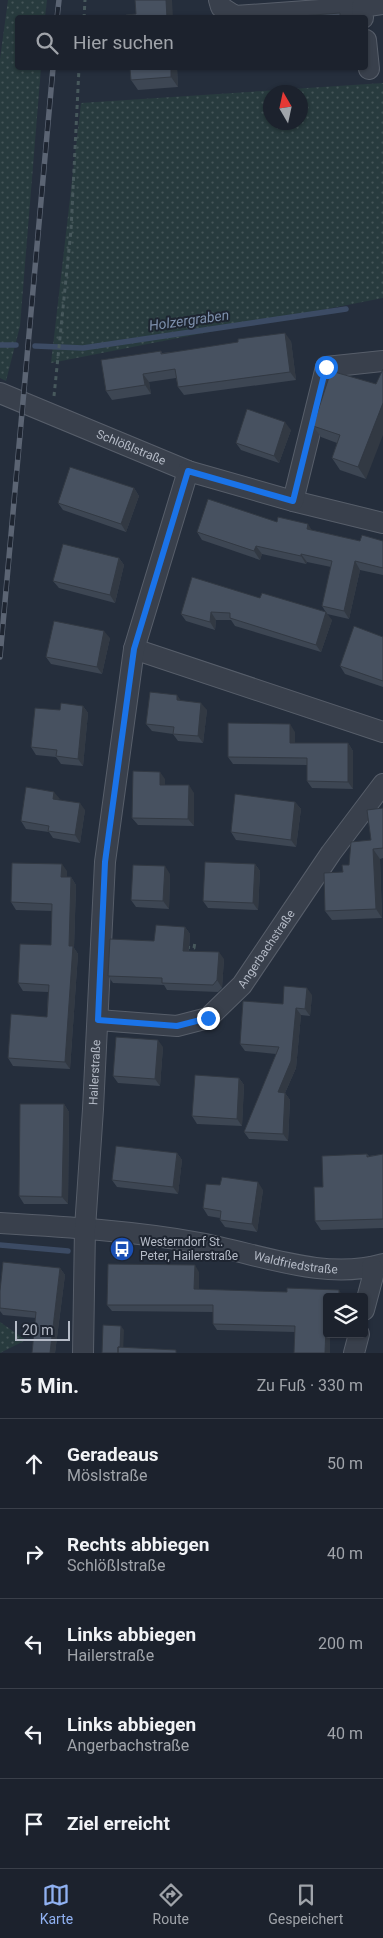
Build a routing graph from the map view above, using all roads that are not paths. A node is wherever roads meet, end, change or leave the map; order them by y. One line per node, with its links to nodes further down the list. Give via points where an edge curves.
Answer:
1 (219, 0): 4 (street, via 221,7)
2 (383, 4): 3 (street)
3 (362, 12): 5 (street)
4 (233, 15)
5 (267, 15)
6 (368, 59): 7 (street)
7 (369, 69)
8 (383, 361): 11 (street, via 326,367)
9 (0, 393): 10 (street, Schlößlstraße)
10 (188, 471): 11 (street, Schlößlstraße); 13 (street, Hailerstraße)
11 (293, 501): 12 (street, Schlößlstraße)
12 (383, 523)
13 (134, 649): 14 (street); 16 (street, Hailerstraße, via 105,862)
14 (383, 732)
15 (383, 784): 16 (street, Angerbachstraße, via 331,853 242,985 208,1018 177,1026)
16 (98, 1020): 18 (street, Hailerstraße)
17 (0, 1223): 18 (street, Waldfriedstraße)
18 (85, 1228): 19 (street, Waldfriedstraße, via 200,1243 330,1270); 22 (street, Hailerstraße)
19 (377, 1266): 20 (street)
20 (368, 1295)
21 (357, 1338): 23 (street)
22 (83, 1353)
23 (354, 1353)

